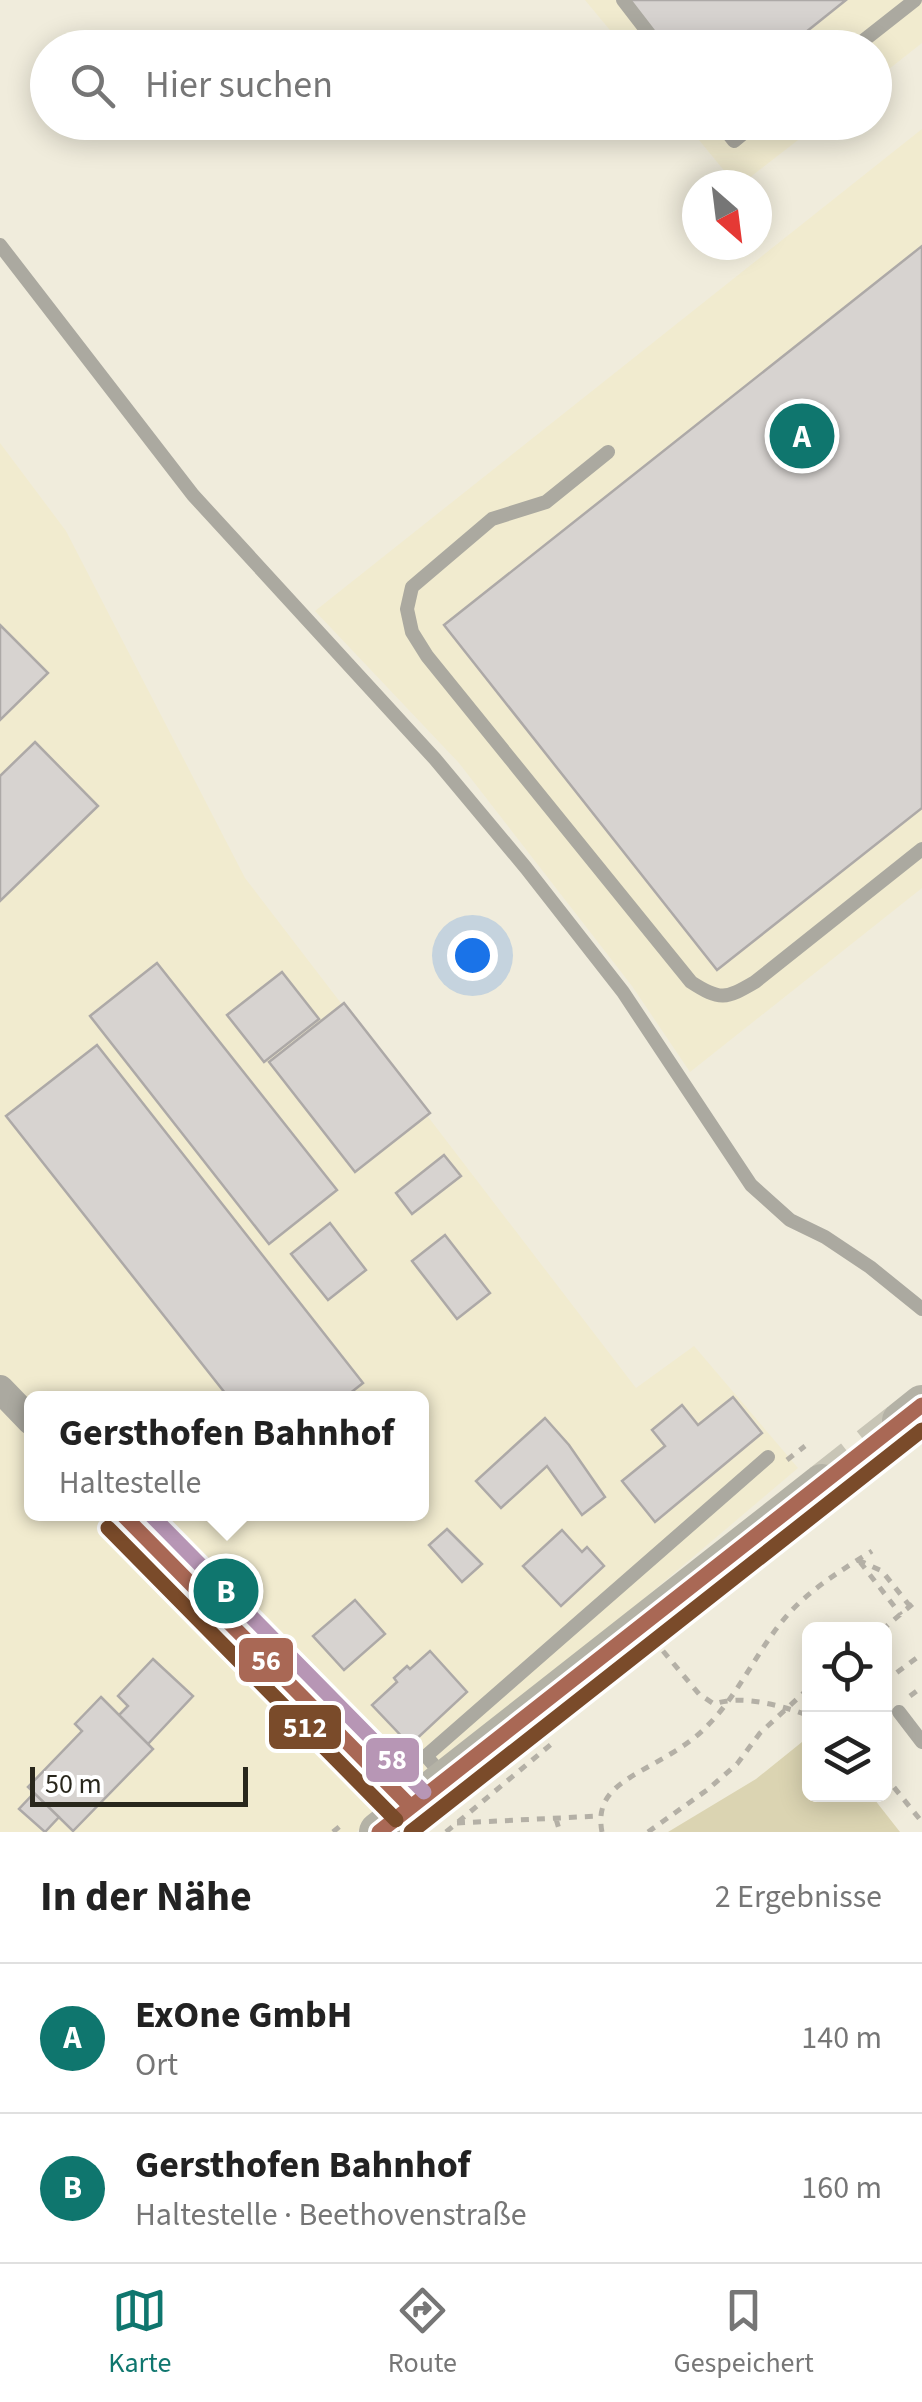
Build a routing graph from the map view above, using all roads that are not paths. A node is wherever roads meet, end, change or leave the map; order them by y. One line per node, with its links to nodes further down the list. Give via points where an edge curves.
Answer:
1 (622, 0): 3 (lane)
2 (915, 0): 4 (lane)
3 (646, 30)
4 (877, 30)
5 (0, 245): 8 (lane, via 194,495 526,868 623,992 751,1184 790,1220 870,1267)
6 (608, 452): 7 (lane, via 546,502 492,520 412,586 412,632 427,656 692,982 712,996 732,996 755,982)
7 (922, 850)
8 (922, 1309)
9 (0, 1389): 10 (street)
10 (24, 1414)
11 (768, 1457): 16 (lane, via 426,1756)
12 (822, 1484): 16 (main road)
13 (129, 1521): 17 (street)
14 (899, 1712): 15 (lane)
15 (922, 1742)
16 (446, 1778): 17 (main road)
17 (410, 1806): 18 (main road)
18 (379, 1832)

